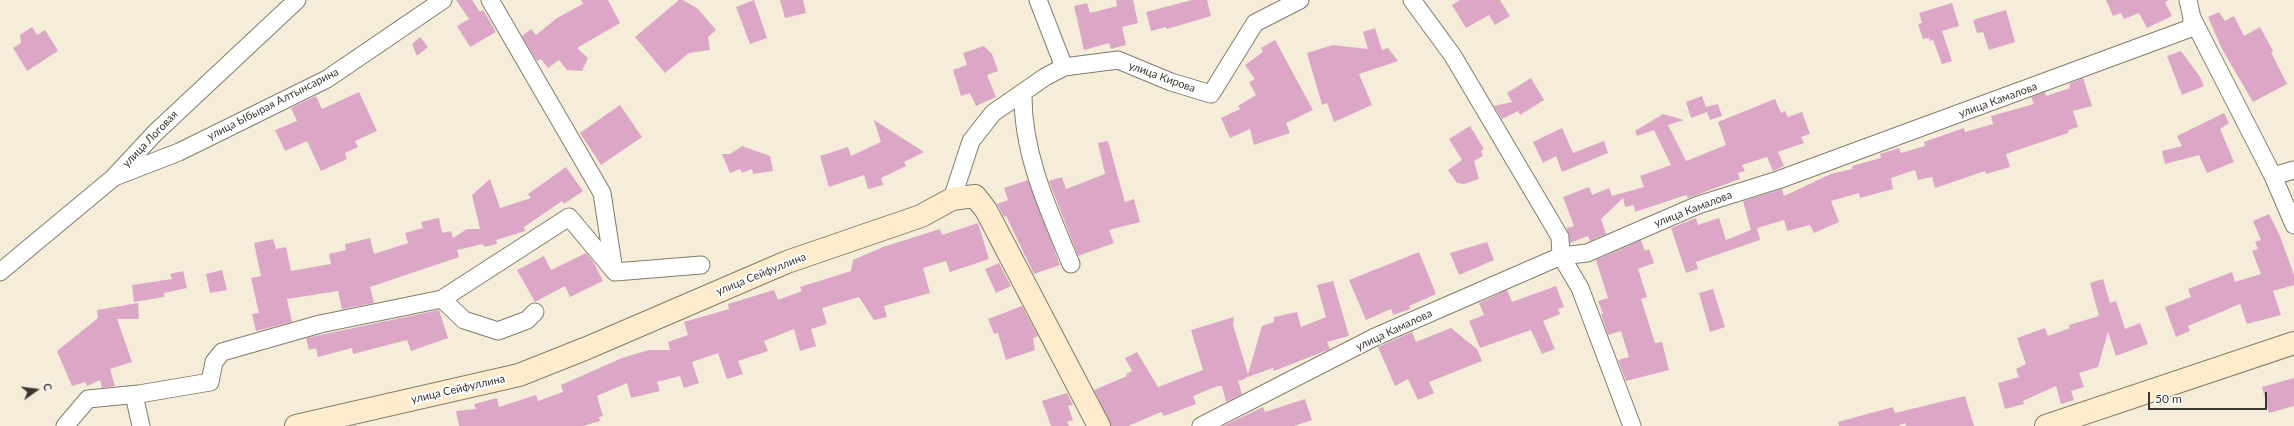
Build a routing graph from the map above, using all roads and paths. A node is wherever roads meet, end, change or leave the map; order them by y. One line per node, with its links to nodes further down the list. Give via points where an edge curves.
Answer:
1 (297, 0): 13 (street, улица Логовая, via 155,132)
2 (443, 0): 13 (street, улица Ыбырая Алтынсарина, via 327,79 179,152)
3 (490, 0): 20 (street, via 602,193)
4 (1038, 0): 9 (street)
5 (1300, 0): 9 (street, улица Кирова, via 1255,23 1211,94 1171,82 1118,60)
6 (1412, 0): 16 (street, via 1453,56 1560,237)
7 (2189, 0): 8 (street)
8 (2192, 18): 12 (street); 16 (street, улица Камалова, via 2191,28 2056,79 1778,180 1698,205 1587,252)
9 (1064, 67): 10 (street, улица Кирова)
10 (1023, 93): 14 (street, улица Кирова, via 993,113 971,141); 17 (street, via 1022,112 1027,142 1041,191)
11 (2294, 170): 12 (street)
12 (2273, 176): 15 (street)
13 (113, 178): 19 (street, улица Логовая)
14 (952, 199): 27 (street, улица Сейфуллина, via 921,216 788,262 594,345 519,374); 28 (street, улица Сейфуллина, via 975,196 986,210)
15 (2294, 225)
16 (1561, 256): 29 (street, улица Камалова, via 1375,337); 30 (street, via 1580,288)
17 (1071, 264)
18 (702, 265): 20 (street)
19 (0, 272)
20 (615, 272): 21 (street, via 569,217)
21 (442, 299): 22 (street, via 464,320 498,331 527,320); 24 (street, via 320,324 222,352 214,362 210,382)
22 (535, 312)
23 (2294, 343): 31 (street)
24 (134, 394): 25 (street, via 88,399); 26 (street)
25 (65, 426)
26 (141, 426)
27 (296, 426)
28 (1099, 426)
29 (1201, 426)
30 (1632, 426)
31 (2046, 426)

